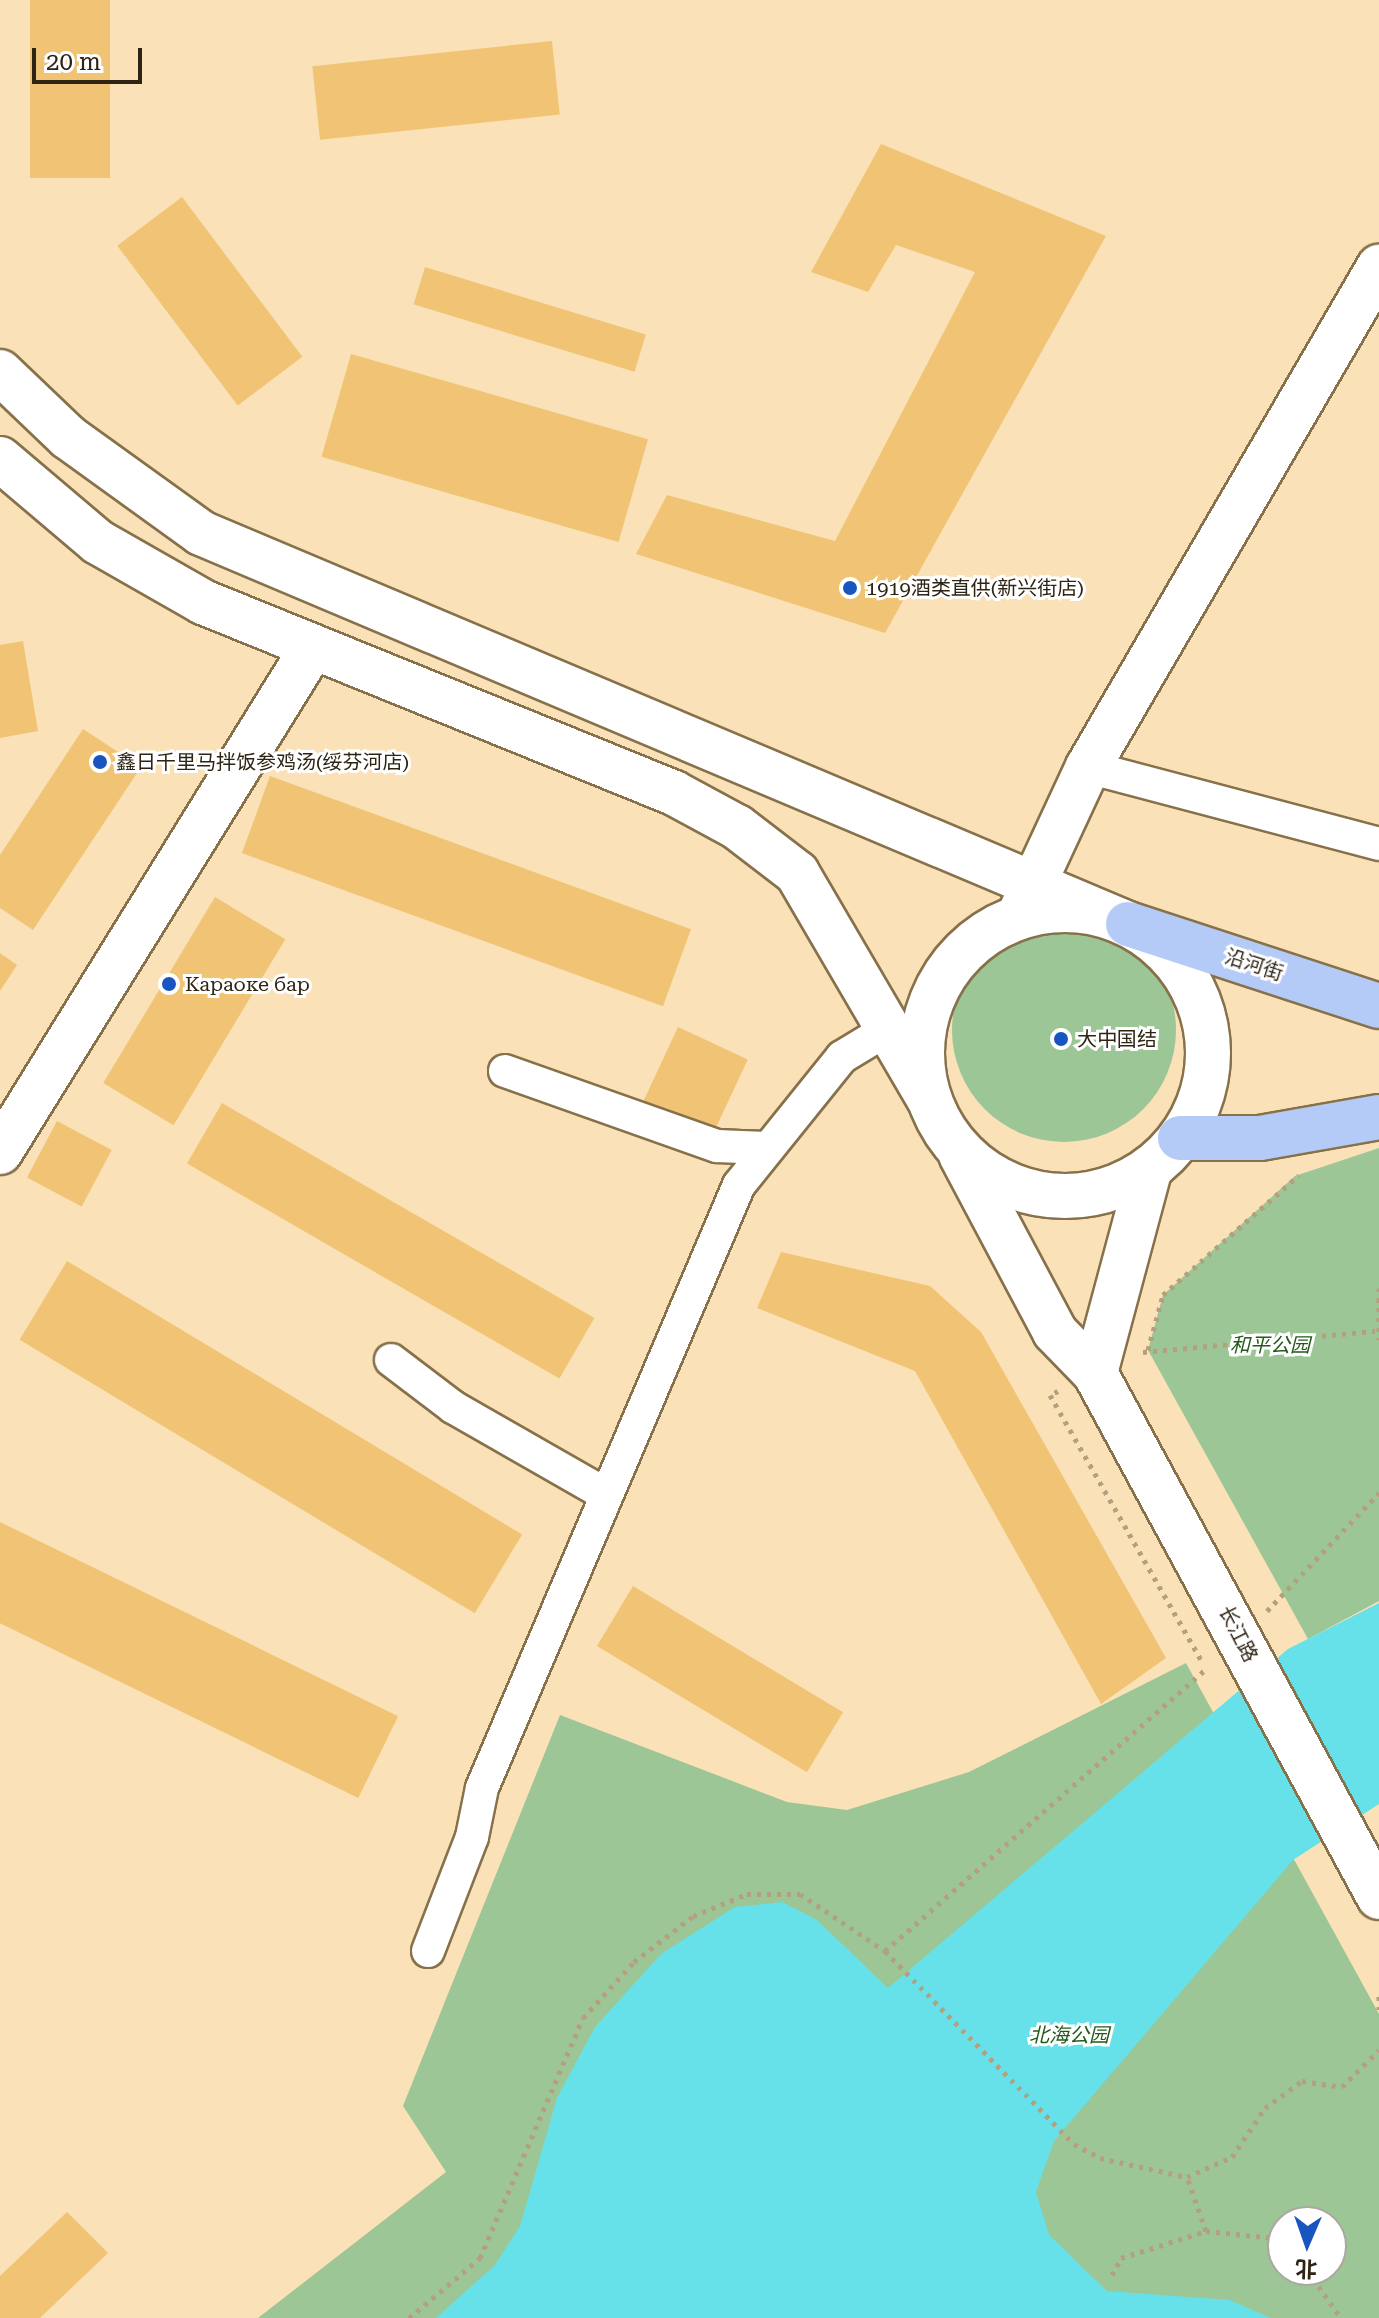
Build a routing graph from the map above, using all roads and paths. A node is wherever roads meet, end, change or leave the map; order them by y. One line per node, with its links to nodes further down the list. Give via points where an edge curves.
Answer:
1 (1379, 267): 5 (main road)
2 (0, 372): 7 (main road, via 68,437 201,533)
3 (0, 459): 4 (main road, 长江路, via 98,542 203,602)
4 (311, 650): 10 (main road, 长江路, via 674,793 737,827 797,873); 16 (main road)
5 (1088, 767): 6 (street); 7 (main road)
6 (1379, 844)
7 (1026, 893): 8 (main road); 12 (main road, via 970,945 936,990 922,1044)
8 (1128, 924): 9 (main road, 沿河街); 17 (main road, via 1173,957 1201,1005 1205,1088)
9 (1379, 1006)
10 (890, 1028): 12 (main road, 长江路); 15 (street, via 842,1057)
11 (505, 1071): 15 (street, via 717,1146)
12 (929, 1099): 14 (main road, 长江路)
13 (1379, 1117): 17 (main road)
14 (956, 1146): 17 (main road, via 993,1176 1049,1195 1108,1190); 24 (main road, 长江路, via 1055,1332)
15 (766, 1148): 26 (street, via 739,1185)
16 (0, 1152)
17 (1165, 1153): 24 (main road)
18 (1309, 1171): 22 (path, via 1163,1295)
19 (1379, 1288): 20 (path)
20 (1375, 1331): 21 (path); 22 (path)
21 (1379, 1340)
22 (1148, 1350): 24 (path)
23 (391, 1360): 26 (street, via 453,1407)
24 (1095, 1373): 27 (main road, 长江路); 28 (path, via 1050,1395)
25 (1379, 1493): 27 (path)
26 (605, 1494): 30 (street, via 482,1788 472,1837)
27 (1247, 1649): 28 (path); 29 (main road, 长江路)
28 (1208, 1673): 31 (path)
29 (1375, 1890)
30 (428, 1951)
31 (885, 1951): 35 (path, via 1063,2132 1100,2158); 40 (path, via 800,1894 747,1894 693,1916 634,1962 583,2018 480,2258)
32 (1379, 1996): 33 (path)
33 (1379, 2013)
34 (1379, 2050): 35 (path, via 1342,2087 1302,2081 1265,2108 1232,2157)
35 (1187, 2177): 36 (path)
36 (1206, 2231): 37 (path); 38 (path, via 1121,2258)
37 (1267, 2237)
38 (1112, 2275)
39 (1318, 2286): 41 (path)
40 (409, 2318)
41 (1341, 2318)

